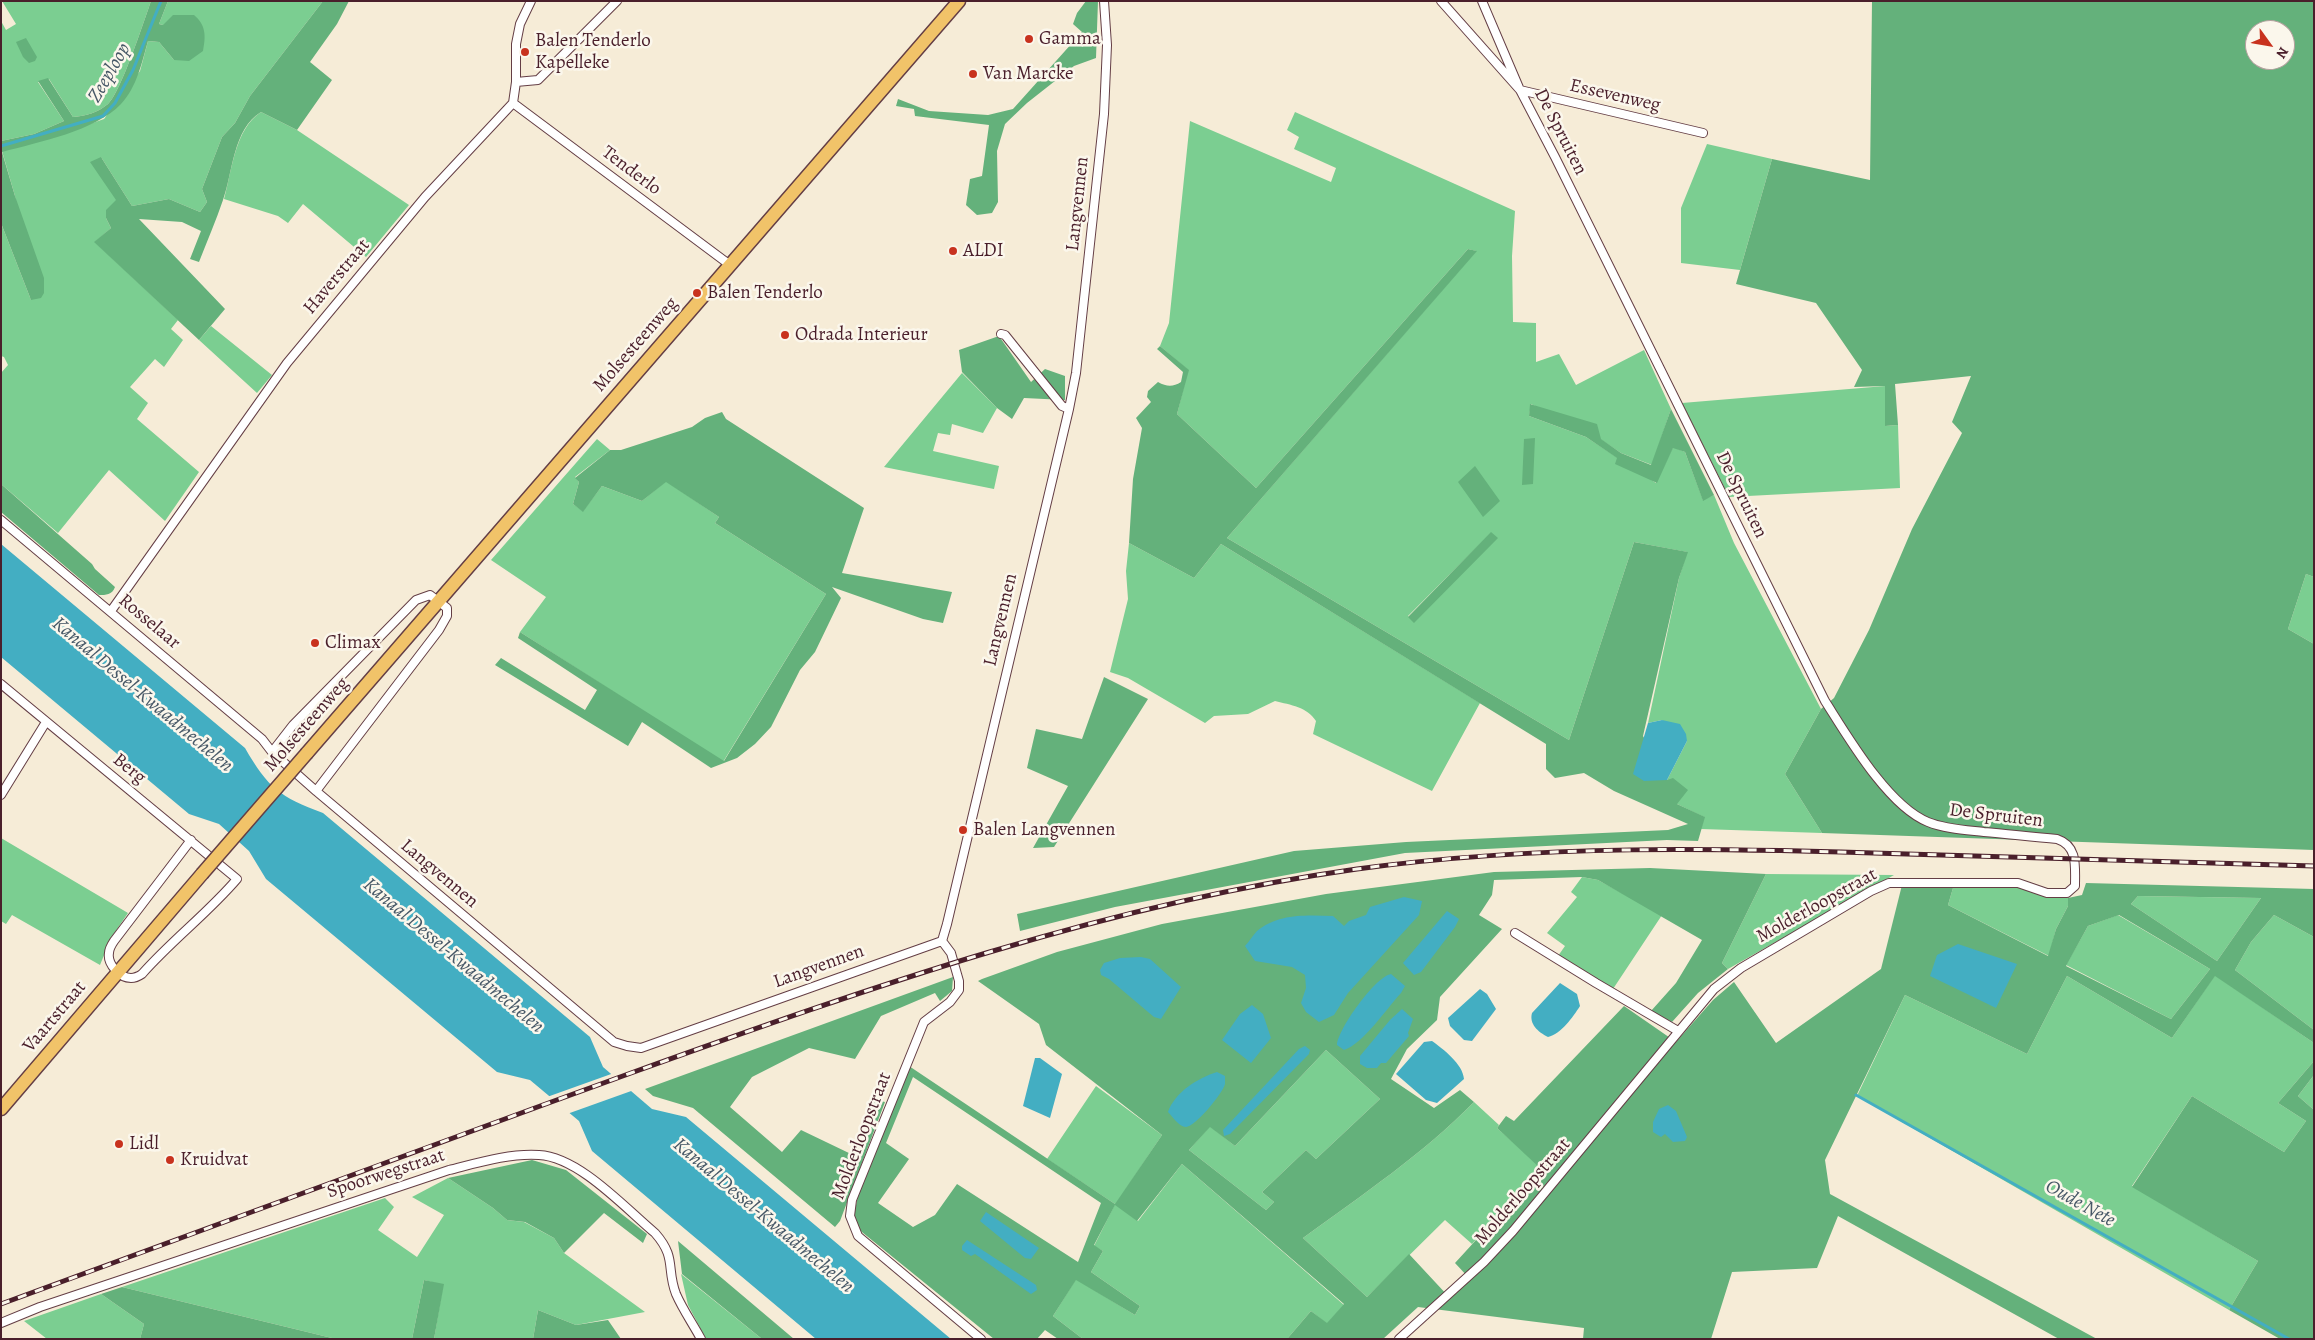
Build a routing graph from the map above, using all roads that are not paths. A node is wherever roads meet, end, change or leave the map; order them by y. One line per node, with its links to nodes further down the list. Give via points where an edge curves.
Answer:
1 (531, 1): 7 (street, via 520,24 516,44)
2 (617, 1): 7 (street, via 538,80)
3 (959, 1): 11 (main road, Molsesteenweg)
4 (1104, 1): 13 (street, Langvennen, via 1107,45 1104,107 1080,343)
5 (1441, 1): 8 (street)
6 (1482, 1): 8 (street, De Spruiten)
7 (516, 82): 9 (street)
8 (1520, 90): 10 (street, Essevenweg); 24 (street, De Spruiten, via 1825,701 1851,741 1886,788 1904,807 1927,822 1954,829 2065,842 2073,852)
9 (513, 103): 11 (street, Tenderlo); 16 (street, Haverstraat, via 425,196 287,363)
10 (1703, 133)
11 (730, 265): 15 (main road, Molsesteenweg)
12 (1001, 334): 13 (street, via 1062,406)
13 (1069, 409): 26 (street, Langvennen)
14 (1, 520): 16 (street, Rosselaar)
15 (440, 601): 19 (street, Molsesteenweg, via 430,595 416,600 293,725); 20 (street, via 447,608 447,616 439,630); 23 (main road, Molsesteenweg, bridge)
16 (111, 611): 19 (street, Rosselaar, via 262,739)
17 (1, 684): 18 (street, Berg)
18 (46, 722): 21 (street); 22 (street, Berg)
19 (272, 752): 20 (street, Langvennen)
20 (316, 791): 26 (street, Langvennen, via 606,1037 627,1046 641,1048)
21 (1, 795)
22 (191, 840): 27 (street, via 114,941 109,952 110,962); 27 (street, Berg, via 237,878 217,902 142,974 134,979)
23 (202, 874): 27 (main road, Vaartstraat)
24 (2075, 875): 28 (street, Molderloopstraat, via 2075,886 2068,893 2047,893 2018,883 1897,882 1879,886 1726,978)
25 (1515, 933): 28 (street)
26 (942, 941): 32 (street, Molderloopstraat, via 951,953 959,990 950,1002 924,1022 852,1200 850,1216 858,1236)
27 (118, 972): 29 (main road, Vaartstraat)
28 (1678, 1030): 33 (street, Molderloopstraat, via 1513,1230 1484,1262)
29 (1, 1109)
30 (1, 1323): 31 (street, Spoorwegstraat, via 40,1307 449,1170 489,1160 539,1155 580,1169 655,1233 670,1257 676,1294)
31 (701, 1339)
32 (981, 1339)
33 (1399, 1339)

